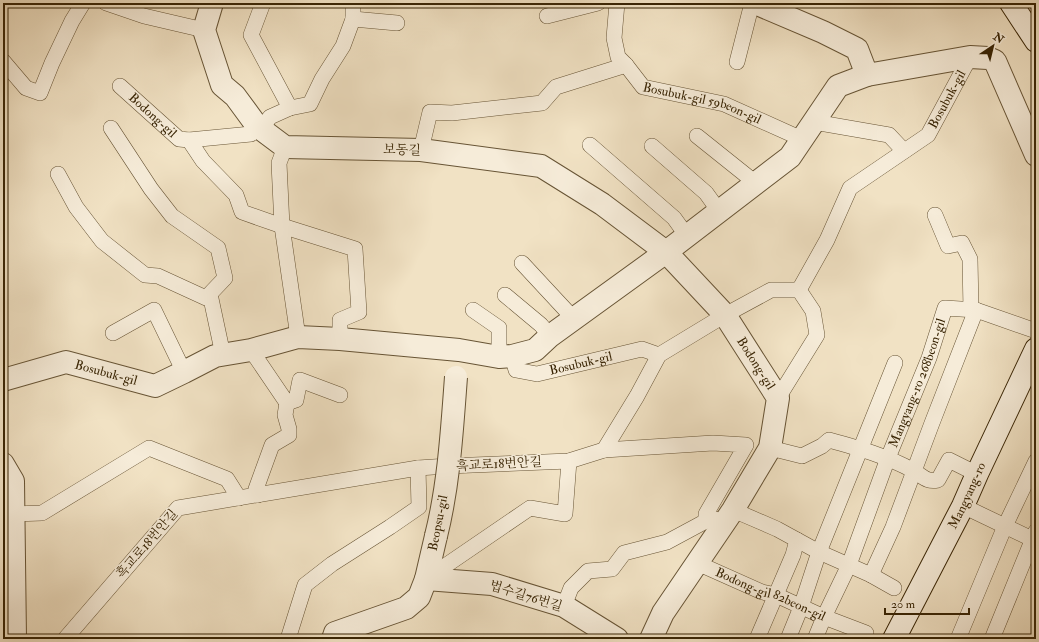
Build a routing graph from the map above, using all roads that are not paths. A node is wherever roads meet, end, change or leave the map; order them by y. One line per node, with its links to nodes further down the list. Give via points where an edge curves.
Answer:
1 (83, 3): 17 (lane, via 72,21 40,93 26,88)
2 (106, 3): 14 (lane, via 144,16)
3 (212, 3): 14 (street)
4 (263, 3): 22 (lane, via 251,35)
5 (353, 3): 12 (lane, Bodong-gil)
6 (598, 3): 11 (lane)
7 (617, 3): 19 (lane, Bosubuk-gil 59beon-gil, via 614,38 618,57)
8 (752, 3): 18 (lane)
9 (755, 3): 20 (street, via 857,49)
10 (1011, 3): 15 (street)
11 (547, 16)
12 (353, 18): 13 (lane); 22 (lane, Bodong-gil, via 343,46 310,104)
13 (397, 23)
14 (204, 30): 23 (street, via 222,85 235,96)
15 (1036, 41)
16 (970, 57): 20 (street, Bosubuk-gil); 32 (lane, Bosubuk-gil, via 928,135); 33 (street, Bosubuk-gil, via 995,61)
17 (3, 61)
18 (737, 62)
19 (626, 65): 25 (lane, Bosubuk-gil 59beon-gil, via 644,87 724,104); 31 (lane, via 556,86 542,103 452,113 430,112)
20 (867, 75): 25 (street, Bosubuk-gil, via 838,86)
21 (120, 86): 27 (lane, Bodong-gil, via 179,139)
22 (290, 108): 23 (lane, Bodong-gil, via 270,117)
23 (259, 127): 27 (lane, Bodong-gil, via 251,134); 30 (street)
24 (111, 128): 43 (lane, via 172,216 218,248 225,278)
25 (808, 130): 32 (lane, via 889,135); 35 (street, Bosubuk-gil, via 790,157)
26 (696, 136): 35 (lane, via 748,176)
27 (189, 140): 38 (lane, via 203,161 236,195 242,212)
28 (590, 146): 39 (lane, via 674,218)
29 (652, 146): 36 (lane, via 706,193)
30 (285, 147): 31 (street, 보동길); 38 (lane, via 279,163)
31 (421, 150): 40 (street, 보동길, via 541,166 602,204)
32 (904, 151): 42 (lane, Bosubuk-gil, via 850,188)
33 (1036, 155)
34 (58, 174): 43 (lane, via 76,207 102,241 146,275 158,276 206,298)
35 (754, 184): 36 (street, Bosubuk-gil)
36 (719, 211): 39 (street, Bosubuk-gil)
37 (934, 215): 46 (lane, via 948,246 962,243 970,259)
38 (282, 226): 52 (lane); 53 (lane, via 355,249 359,312 340,320)
39 (687, 236): 40 (street, Bosubuk-gil)
40 (666, 252): 47 (street, Bodong-gil); 48 (street, Bosubuk-gil)
41 (522, 263): 48 (lane)
42 (799, 290): 47 (lane, via 771,290); 64 (lane, via 813,311 817,335)
43 (210, 294): 57 (lane)
44 (505, 295): 51 (lane, via 541,325)
45 (473, 310): 59 (lane, via 499,328)
46 (973, 310): 49 (lane, Mangyang-ro 268beon-gil); 69 (lane, Mangyang-ro 268beon-gil, via 945,308 929,358); 75 (lane)
47 (725, 315): 58 (lane); 64 (street, Bodong-gil)
48 (574, 319): 51 (street, Bosubuk-gil)
49 (1036, 330)
50 (113, 333): 61 (lane, via 154,310)
51 (550, 336): 59 (street, Bosubuk-gil, via 535,350)
52 (298, 337): 53 (street, Bosubuk-gil); 55 (street, Bosubuk-gil)
53 (340, 339): 56 (street, Bosubuk-gil)
54 (1036, 349): 76 (street, Mangyang-ro)
55 (251, 350): 57 (street, Bosubuk-gil); 65 (lane)
56 (459, 350): 59 (street, Bosubuk-gil); 73 (street, Beopsu-gil, bridge)
57 (223, 355): 61 (street, Bosubuk-gil, via 215,356)
58 (659, 355): 59 (lane, Bosubuk-gil, via 642,349 537,374 516,370); 68 (lane)
59 (506, 357)
60 (895, 363): 67 (lane)
61 (184, 372): 62 (street, Bosubuk-gil, via 156,386 66,362)
62 (3, 380)
63 (340, 395): 65 (lane, via 300,380 296,400)
64 (778, 398): 66 (street, Bodong-gil)
65 (287, 403): 77 (lane, via 285,415 289,435 272,445 256,488)
66 (770, 448): 67 (lane, via 802,456 829,440); 80 (street, Bodong-gil)
67 (860, 449): 69 (lane); 86 (lane)
68 (604, 450): 70 (lane, 흑교로18번안길); 82 (lane, 흑교로18번안길, via 713,443 746,445 706,514)
69 (888, 458): 75 (lane); 88 (lane)
70 (569, 461): 73 (lane, 흑교로18번안길); 90 (lane, via 565,514 530,508)
71 (1036, 461): 83 (lane)
72 (3, 464): 81 (street, via 13,481)
73 (448, 466): 74 (lane, 흑교로18번안길); 90 (street, Beopsu-gil, bridge)
74 (418, 468): 77 (lane, 흑교로18번안길); 99 (lane, via 419,507 332,564 305,585)
75 (914, 471): 76 (lane, via 930,481 938,480 949,460); 89 (lane)
76 (977, 474): 79 (street, Mangyang-ro)
77 (258, 495): 78 (lane, 흑교로18번안길)
78 (240, 498): 81 (lane, via 227,479 149,448 42,513); 98 (lane, 흑교로18번안길, via 178,508)
79 (963, 506): 83 (lane); 106 (street, Mangyang-ro)
80 (732, 512): 82 (lane); 85 (lane, via 777,529); 87 (street, Bodong-gil)
81 (13, 514): 97 (street)
82 (706, 521): 93 (lane, via 667,542 624,553 612,569 588,572 571,588)
83 (1006, 526): 84 (lane); 107 (lane)
84 (1035, 537): 108 (lane)
85 (797, 540): 86 (lane); 92 (lane)
86 (819, 552): 88 (lane); 94 (lane)
87 (697, 563): 92 (lane, Bodong-gil 82beon-gil, via 762,592); 102 (street, Bodong-gil, via 663,613)
88 (849, 565): 89 (lane); 95 (lane)
89 (871, 575): 91 (lane)
90 (426, 579): 93 (street, 법수길76번길, via 492,584); 100 (street, Beopsu-gil, via 419,597 406,608 335,633)
91 (894, 588)
92 (776, 595): 94 (lane, Bodong-gil 82beon-gil); 103 (lane)
93 (564, 606): 101 (street, 법수길76번길)
94 (801, 607): 95 (lane, Bodong-gil 82beon-gil); 104 (lane)
95 (824, 617): 96 (lane, Bodong-gil 82beon-gil); 105 (lane)
96 (866, 633)
97 (14, 639)
98 (65, 639)
99 (288, 639)
100 (334, 639)
101 (617, 639)
102 (651, 639)
103 (757, 639)
104 (788, 639)
105 (815, 639)
106 (894, 639)
107 (958, 639)
108 (992, 639)

